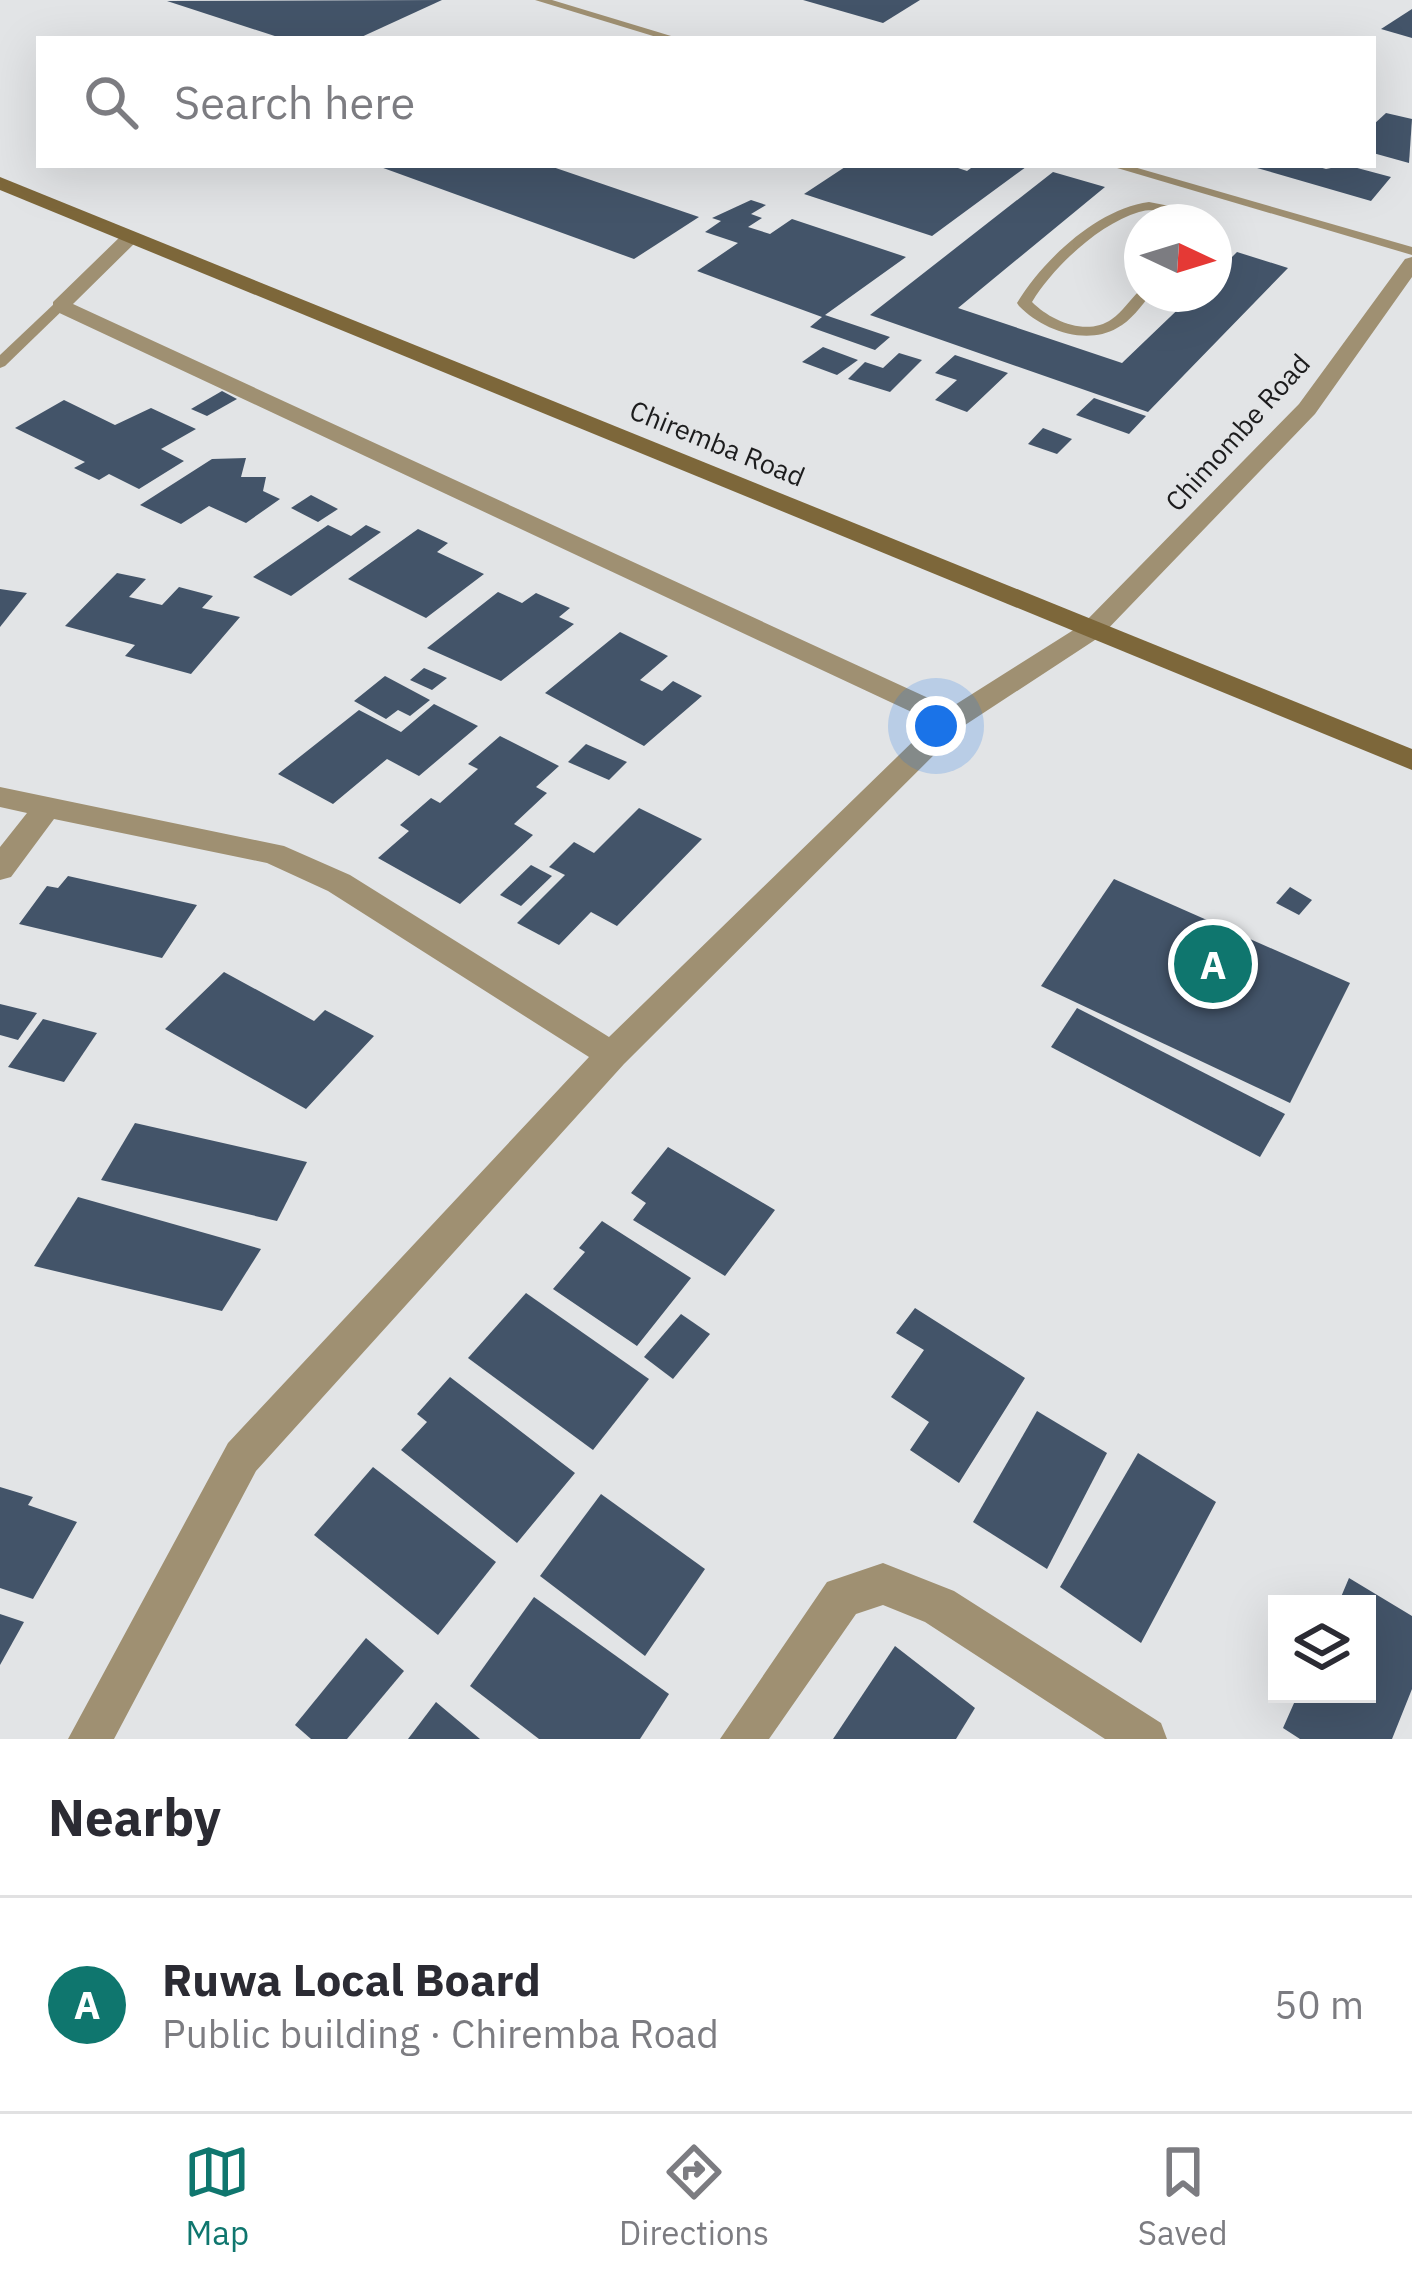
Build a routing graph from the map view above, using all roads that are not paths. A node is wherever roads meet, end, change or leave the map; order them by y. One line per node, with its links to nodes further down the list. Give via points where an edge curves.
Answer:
1 (540, 0): 2 (lane)
2 (665, 36)
3 (1123, 168): 5 (lane)
4 (0, 183): 8 (main road, Chiremba Road)
5 (1200, 190): 6 (lane); 9 (lane)
6 (1189, 204)
7 (1124, 215): 12 (lane, via 1032,286 1024,304 1055,325 1102,330)
8 (131, 237): 11 (street); 14 (main road, Chiremba Road)
9 (1412, 251)
10 (1412, 263): 14 (street, Chimombe Road, via 1307,410)
11 (59, 306): 13 (lane); 15 (street)
12 (1127, 312)
13 (0, 363)
14 (1092, 630): 15 (street, Chimombe Road); 16 (main road, Chiremba Road)
15 (952, 720): 20 (street, Chimombe Road)
16 (1412, 760)
17 (0, 797): 18 (street)
18 (47, 807): 19 (street); 20 (street, via 273,854 340,883)
19 (0, 868)
20 (612, 1054): 21 (street, Chimombe Road, via 242,1457)
21 (90, 1739)
22 (742, 1739): 23 (street, via 842,1597 883,1584 939,1606)
23 (1145, 1739)

